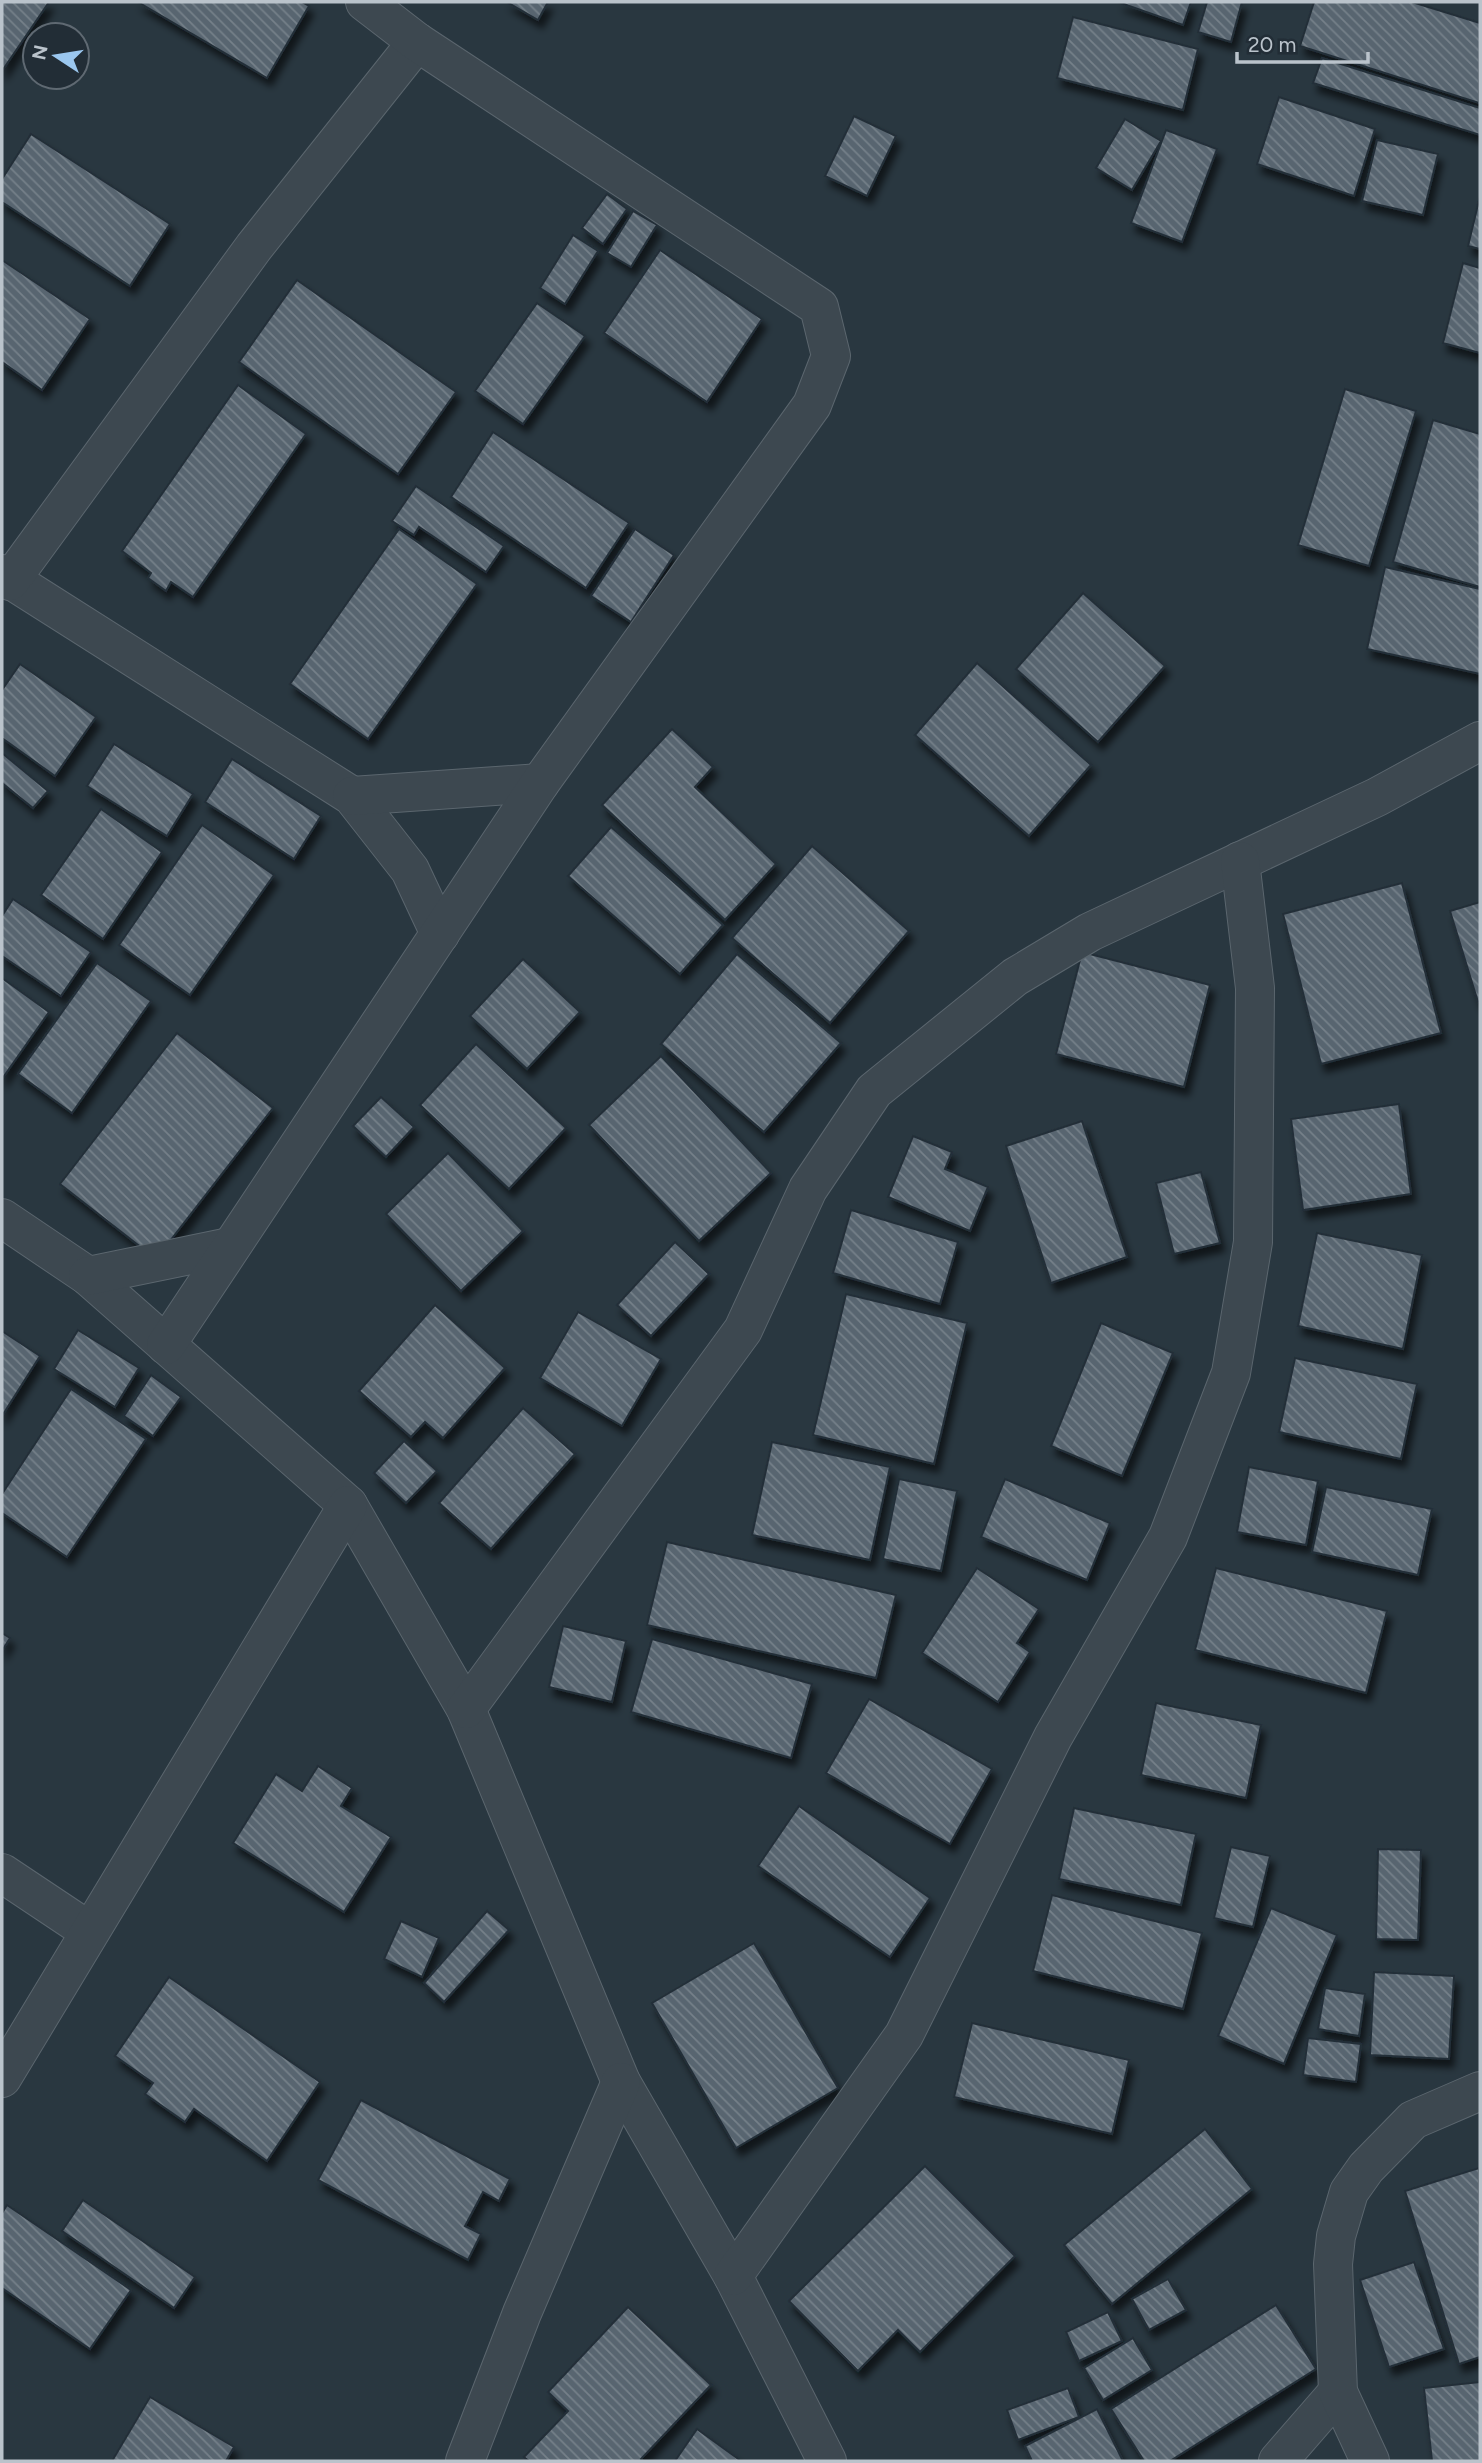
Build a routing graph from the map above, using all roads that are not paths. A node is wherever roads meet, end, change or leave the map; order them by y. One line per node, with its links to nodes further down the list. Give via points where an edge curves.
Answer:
1 (365, 2): 2 (street)
2 (417, 42): 3 (street, via 254,247); 5 (street, via 819,307 831,356 812,405)
3 (6, 578): 6 (street)
4 (1480, 741): 7 (street, via 1377,797)
5 (540, 783): 6 (street); 8 (street)
6 (352, 796): 8 (street, via 410,870)
7 (1240, 861): 14 (street, via 1090,932 1015,977 874,1091 808,1189 743,1330); 20 (street, via 1255,988 1253,1242 1231,1373 1168,1537 1053,1737 904,2035)
8 (440, 934): 10 (street)
9 (2, 1218): 11 (street)
10 (229, 1247): 11 (street); 12 (street)
11 (88, 1276): 12 (street)
12 (166, 1345): 13 (street)
13 (348, 1505): 14 (street); 16 (street)
14 (466, 1709): 18 (street)
15 (2, 1872): 16 (street)
16 (89, 1931): 17 (street)
17 (2, 2078)
18 (621, 2082): 20 (street); 22 (street, via 522,2313)
19 (1480, 2091): 21 (street, via 1413,2120 1349,2192 1333,2264)
20 (733, 2276): 23 (street)
21 (1338, 2392): 24 (street); 25 (street)
22 (466, 2461)
23 (827, 2461)
24 (1278, 2461)
25 (1370, 2461)

